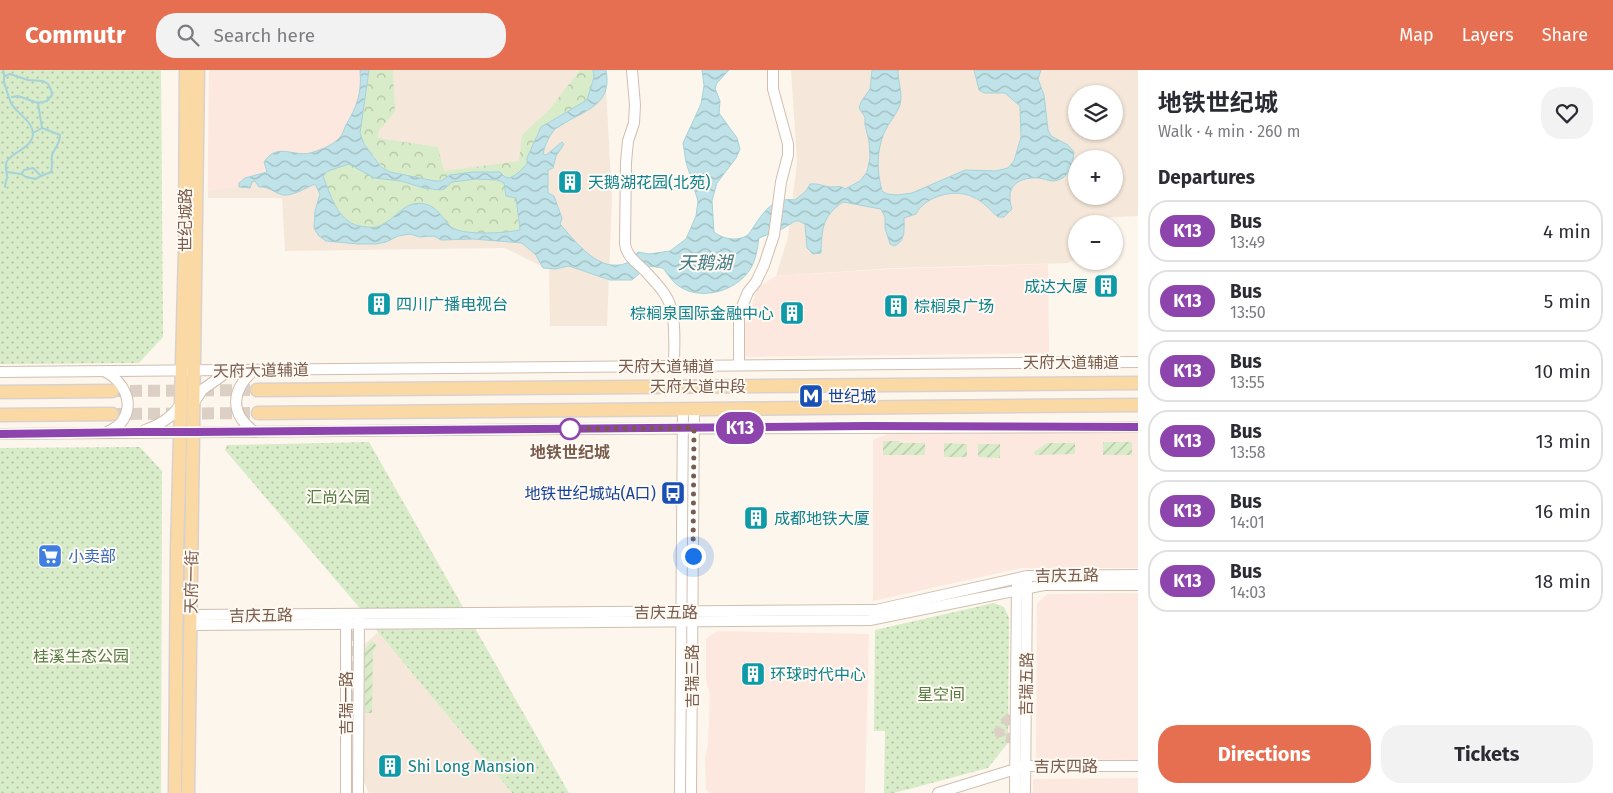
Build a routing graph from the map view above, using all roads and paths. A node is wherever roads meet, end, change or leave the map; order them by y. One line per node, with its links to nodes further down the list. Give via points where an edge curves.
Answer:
1 (186, 70): 8 (main road, 世纪城路)
2 (198, 70): 8 (main road, 世纪城路)
3 (632, 70): 7 (street, via 635,105 624,188 626,252 647,272 671,308)
4 (773, 70): 6 (street, via 773,89 788,155 774,235 764,265 739,314)
5 (1138, 362): 6 (street, 天府大道辅道)
6 (739, 365): 7 (street, 天府大道辅道)
7 (674, 366): 10 (street, 天府大道辅道)
8 (188, 370): 9 (street, 天府大道辅道); 11 (street, 天府大道辅道); 17 (main road, 天府一街)
9 (230, 370): 10 (street, 天府大道辅道); 17 (street)
10 (254, 370): 28 (street, via 240,384 236,402 241,418)
11 (105, 371): 12 (street, 天府大道辅道); 29 (street, via 124,388 127,411 117,427)
12 (0, 372)
13 (1138, 383): 14 (main road, 天府大道中段)
14 (258, 390)
15 (112, 391): 16 (main road)
16 (0, 392)
17 (187, 404): 26 (street, via 165,422); 27 (main road, 天府一街)
18 (1138, 405): 19 (main road, 天府大道中段)
19 (688, 409): 20 (main road, 天府大道中段); 24 (street, 吉瑞三路); 25 (street, 吉瑞三路)
20 (258, 413)
21 (112, 414): 22 (main road)
22 (0, 416)
23 (1138, 427): 25 (street)
24 (682, 428): 25 (street); 28 (street); 35 (street, 吉瑞三路)
25 (694, 428): 36 (street, 吉瑞三路)
26 (140, 432): 27 (street); 29 (street)
27 (187, 432): 28 (street); 39 (main road, 天府一街); 42 (main road, 天府一街, via 177,550)
28 (255, 432)
29 (104, 433): 30 (street)
30 (0, 434)
31 (1138, 575): 32 (street, 吉庆五路)
32 (1022, 577): 34 (street, 吉瑞五路); 36 (street, 吉庆五路, via 876,610)
33 (1138, 585): 34 (street, 吉庆五路, via 1044,585)
34 (1022, 589): 36 (street, 吉庆五路, via 870,620); 41 (street, 吉瑞五路); 41 (street, 吉瑞五路, via 1013,717)
35 (680, 616): 36 (street, 吉庆五路); 38 (street, 吉庆五路); 46 (street, 吉瑞三路)
36 (692, 616): 47 (street, 吉瑞三路)
37 (346, 618): 38 (street, 吉庆五路); 39 (street, 吉庆五路); 44 (street, 吉瑞一路)
38 (359, 619): 45 (street, 吉瑞一路)
39 (190, 620): 43 (main road, 天府一街)
40 (1138, 766): 41 (street, 吉庆四路)
41 (1020, 768): 48 (street, 吉庆四路); 49 (street, 吉瑞五路); 50 (street, 吉瑞五路)
42 (175, 793)
43 (188, 793)
44 (346, 793)
45 (358, 793)
46 (680, 793)
47 (691, 793)
48 (938, 793)
49 (1015, 793)
50 (1025, 793)

